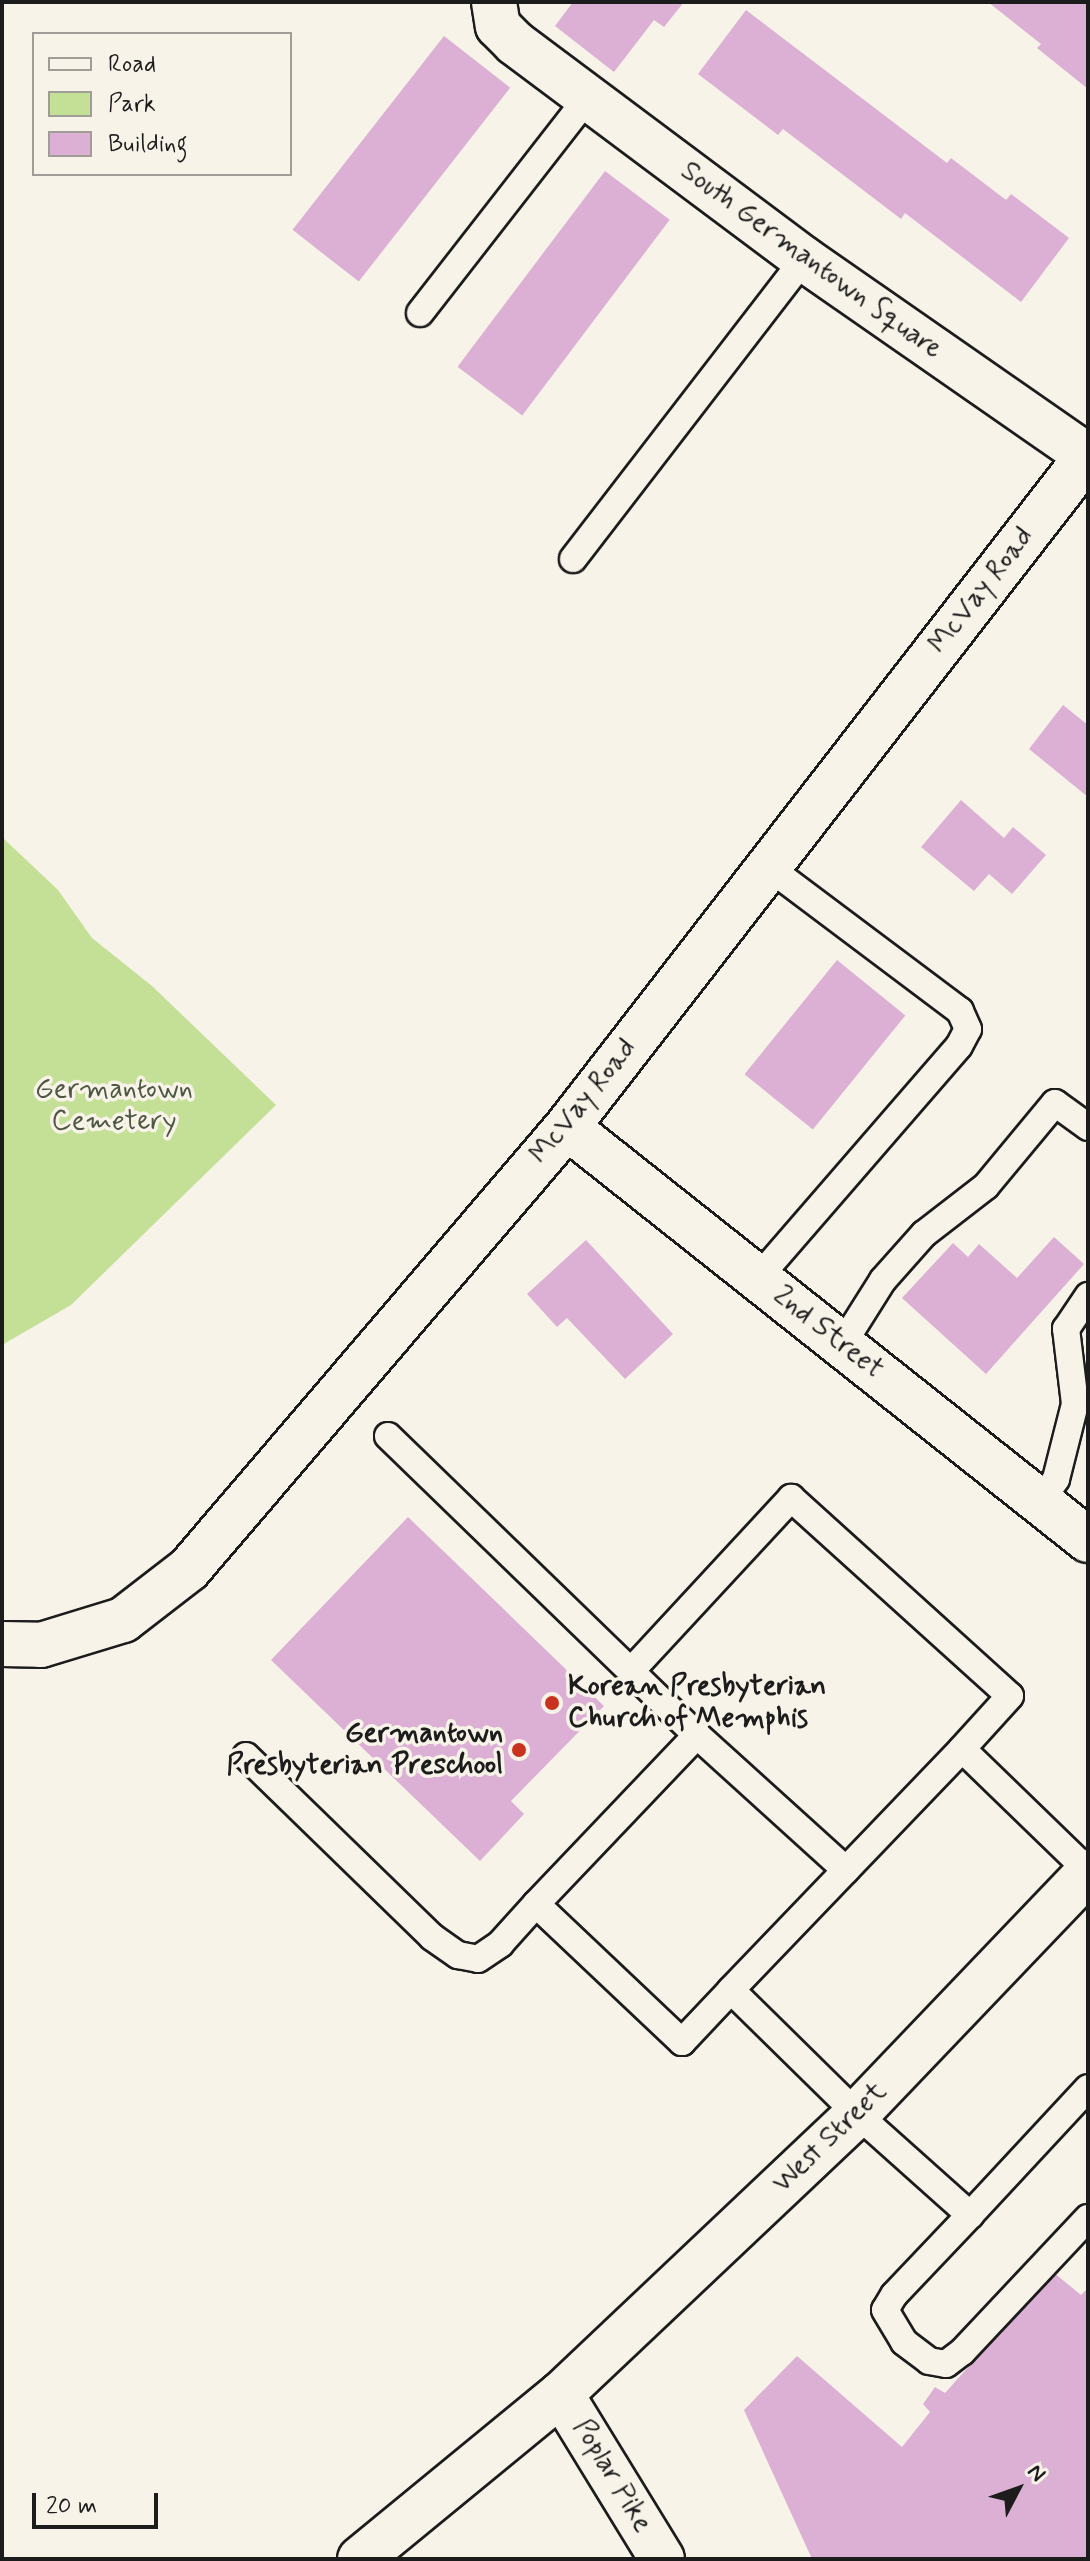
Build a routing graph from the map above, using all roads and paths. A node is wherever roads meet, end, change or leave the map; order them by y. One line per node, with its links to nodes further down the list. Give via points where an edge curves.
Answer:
1 (494, 2): 2 (street, South Germantown Square, via 498,26)
2 (588, 97): 3 (street, South Germantown Square); 4 (lane)
3 (804, 259): 5 (street, South Germantown Square); 6 (lane)
4 (420, 313)
5 (1087, 456): 7 (street, McVay Road)
6 (573, 559)
7 (768, 867): 8 (street, McVay Road); 10 (lane, via 960,1011 968,1029 959,1046)
8 (567, 1127): 10 (street, 2nd Street); 16 (street, McVay Road, via 189,1569 123,1620 41,1645)
9 (1088, 1127): 12 (lane, via 1055,1103 986,1186 913,1245 883,1280)
10 (758, 1278): 12 (street, 2nd Street)
11 (1088, 1296): 14 (lane, via 1066,1329 1075,1404 1056,1479)
12 (842, 1345): 14 (street, 2nd Street)
13 (388, 1436): 17 (lane)
14 (1040, 1502): 15 (street, 2nd Street)
15 (1088, 1540)
16 (2, 1644)
17 (631, 1671): 18 (lane); 19 (lane, via 791,1498 1010,1696)
18 (697, 1735): 21 (lane); 23 (lane)
19 (962, 1749): 21 (lane); 22 (lane)
20 (246, 1756): 23 (lane, via 432,1937 458,1955 478,1959 500,1944)
21 (846, 1870): 24 (lane)
22 (1088, 1871): 26 (street, West Street)
23 (536, 1904): 24 (lane, via 682,2042)
24 (731, 1990): 26 (lane)
25 (1088, 2088): 27 (lane)
26 (857, 2114): 27 (lane); 29 (street, West Street)
27 (970, 2215): 28 (lane, via 885,2310 904,2342 929,2361 946,2364 962,2352)
28 (1088, 2218)
29 (561, 2394): 30 (street, West Street); 31 (street, Poplar Pike)
30 (360, 2559)
31 (662, 2559)

